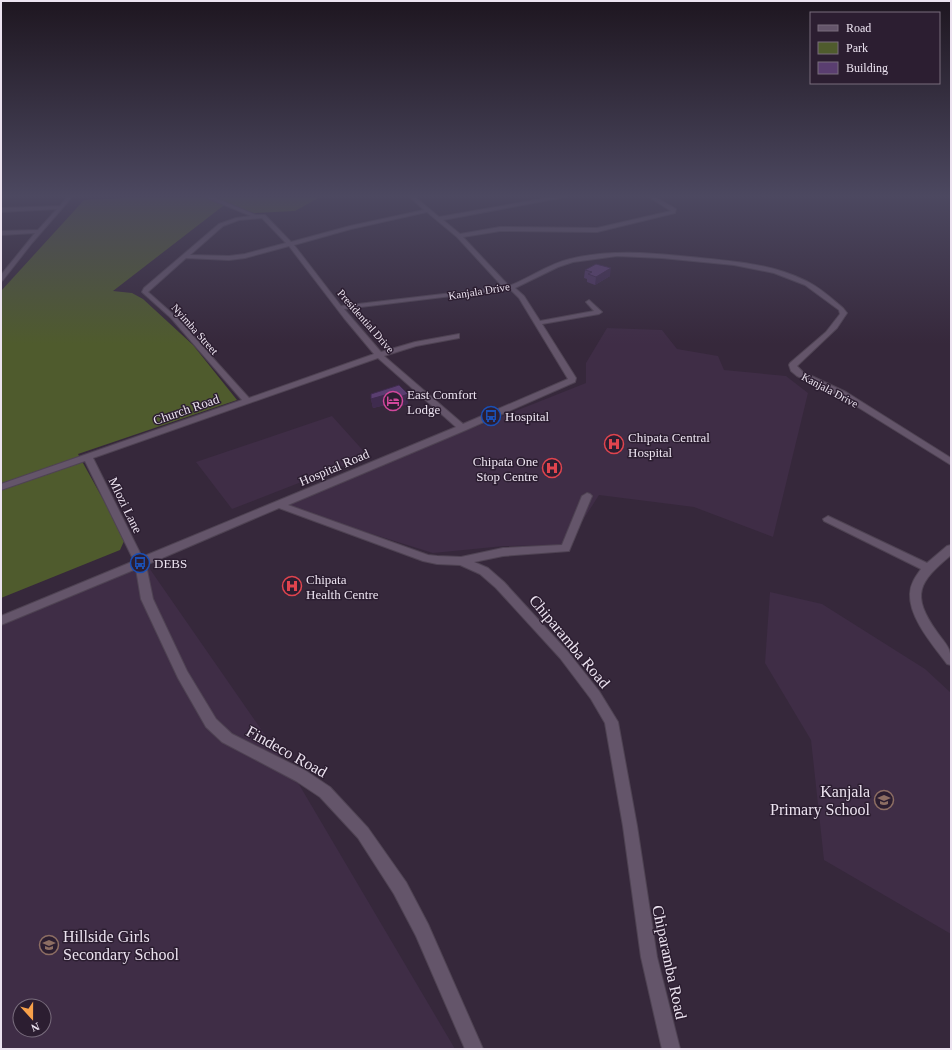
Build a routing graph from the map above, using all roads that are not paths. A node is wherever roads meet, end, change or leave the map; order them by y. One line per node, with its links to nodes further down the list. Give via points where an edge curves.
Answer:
1 (27, 246): 7 (street)
2 (196, 246): 6 (street, Nyimba Street)
3 (282, 246): 6 (street, via 237,258)
4 (292, 246): 10 (street, Presidential Drive)
5 (469, 246): 8 (street, Hospital Road)
6 (184, 256): 14 (street, Nyimba Street, via 145,292 173,317)
7 (1, 279)
8 (509, 287): 10 (street, Kanjala Drive); 11 (street, Hospital Road, via 518,293); 17 (street, Kanjala Drive, via 570,260 623,254 720,261 766,269 792,277 813,288 843,312 843,316 830,331 793,365 794,369 842,394)
9 (589, 302): 11 (street, via 599,312)
10 (340, 308): 13 (street, Presidential Drive)
11 (539, 323): 15 (street, Hospital Road, via 572,380)
12 (456, 336): 13 (street, Church Road, via 415,344)
13 (380, 355): 14 (street, Church Road); 15 (street, Presidential Drive)
14 (247, 401): 16 (street, Church Road)
15 (464, 428): 20 (street, Hospital Road)
16 (88, 457): 18 (street, Church Road); 24 (street, Mlozi Lane)
17 (951, 462)
18 (1, 487)
19 (586, 496): 23 (street, via 565,548 503,552)
20 (278, 505): 23 (street, Chiparamba Road, via 427,558); 24 (street, Hospital Road)
21 (828, 519): 25 (street)
22 (951, 549): 25 (street)
23 (461, 561): 30 (street, Chiparamba Road, via 484,571 505,591 564,655 595,695 611,722 619,757 646,936)
24 (140, 563): 26 (street, Hospital Road); 29 (street, Findeco Road, via 148,599 182,674 211,723 227,738 301,776 325,792 363,833 400,888 422,930)
25 (929, 568): 27 (street, via 914,589 916,607 929,630)
26 (1, 621)
27 (947, 649): 28 (street)
28 (951, 660)
29 (474, 1049)
30 (671, 1049)

